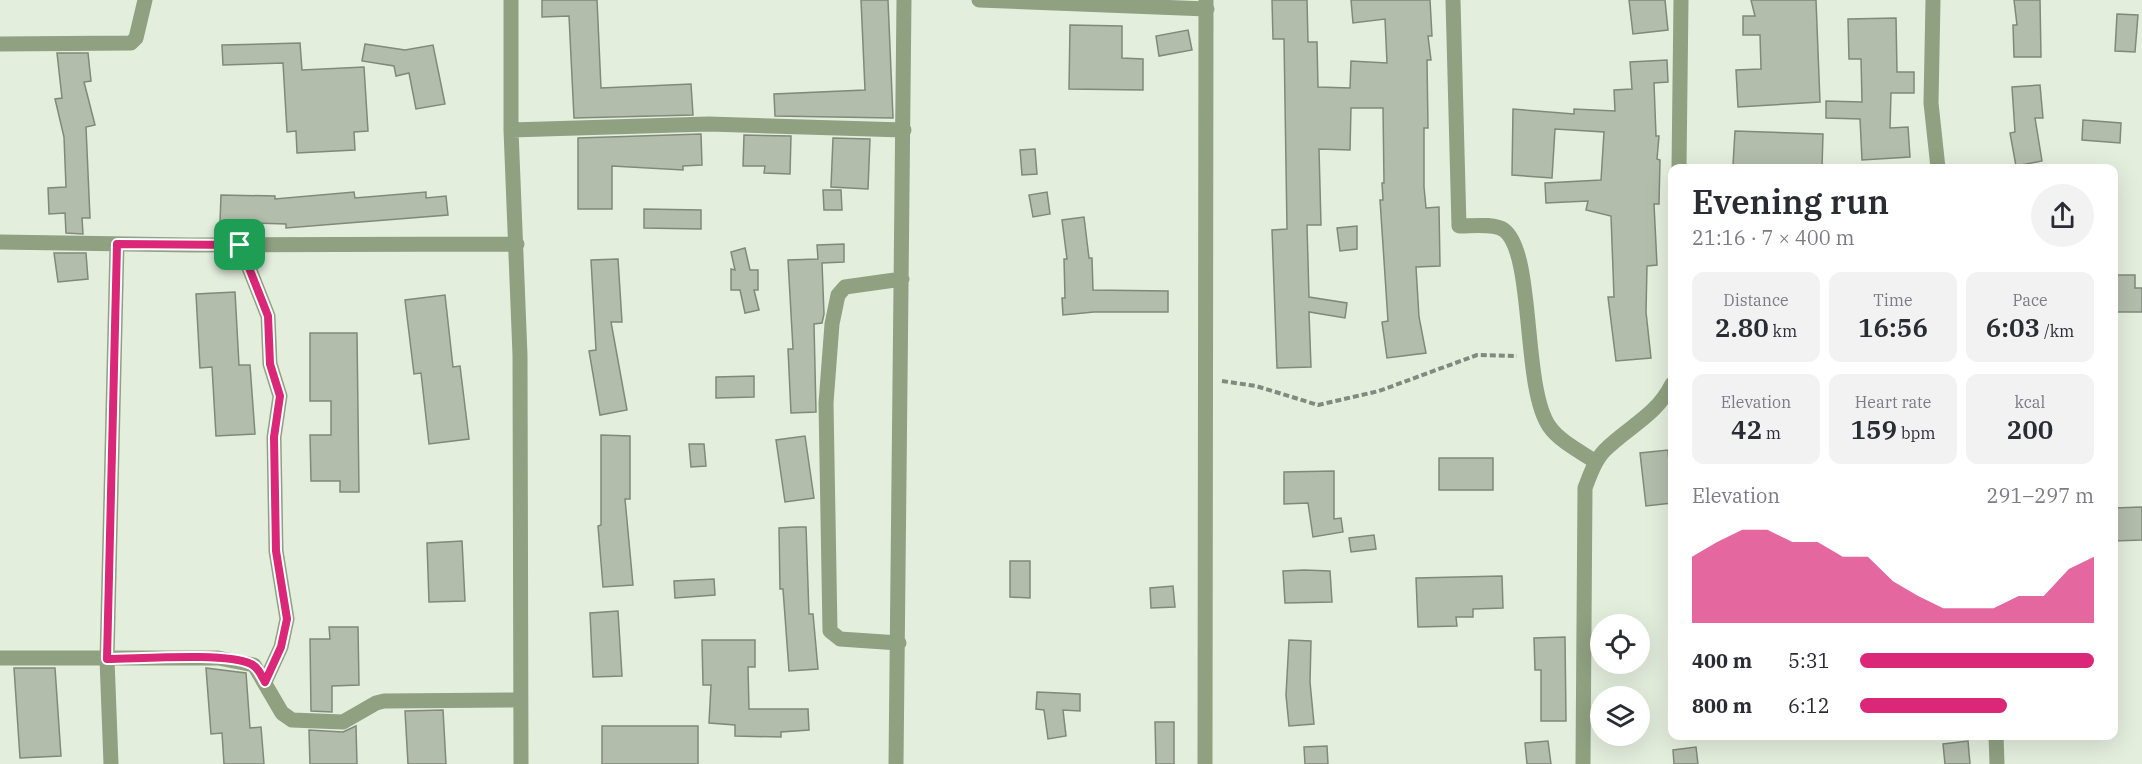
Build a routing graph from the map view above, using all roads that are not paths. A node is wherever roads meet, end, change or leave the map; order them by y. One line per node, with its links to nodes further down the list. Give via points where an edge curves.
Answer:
1 (145, 0): 9 (street, via 136,38 131,43)
2 (511, 0): 10 (street)
3 (904, 0): 11 (street)
4 (979, 0): 8 (street)
5 (1453, 0): 20 (street, via 1459,226 1499,227 1510,237 1519,258 1531,357 1549,427)
6 (1681, 0): 12 (street)
7 (1933, 0): 13 (street, via 1931,104)
8 (1207, 5): 30 (street)
9 (0, 44)
10 (511, 130): 11 (street, via 709,124); 16 (street)
11 (904, 130): 18 (street)
12 (1679, 164)
13 (1938, 164)
14 (0, 242): 15 (street)
15 (117, 244): 17 (street); 23 (street)
16 (517, 244): 17 (street); 25 (street)
17 (240, 245): 24 (street, via 268,316 270,364 280,396 274,437 276,551 287,619 281,647)
18 (902, 279): 21 (street); 21 (street, via 845,288 838,295 826,403 830,631 840,639)
19 (1668, 392): 20 (street, via 1646,418 1604,450)
20 (1596, 462): 31 (street, via 1586,488)
21 (899, 643): 29 (street)
22 (0, 658): 23 (street)
23 (107, 659): 24 (street, via 218,658 254,665); 27 (street)
24 (265, 682): 25 (street, via 282,713 297,721 344,722 384,701)
25 (520, 700): 28 (street)
26 (1996, 740): 32 (street)
27 (111, 764)
28 (521, 764)
29 (896, 764)
30 (1205, 764)
31 (1583, 764)
32 (1996, 764)

